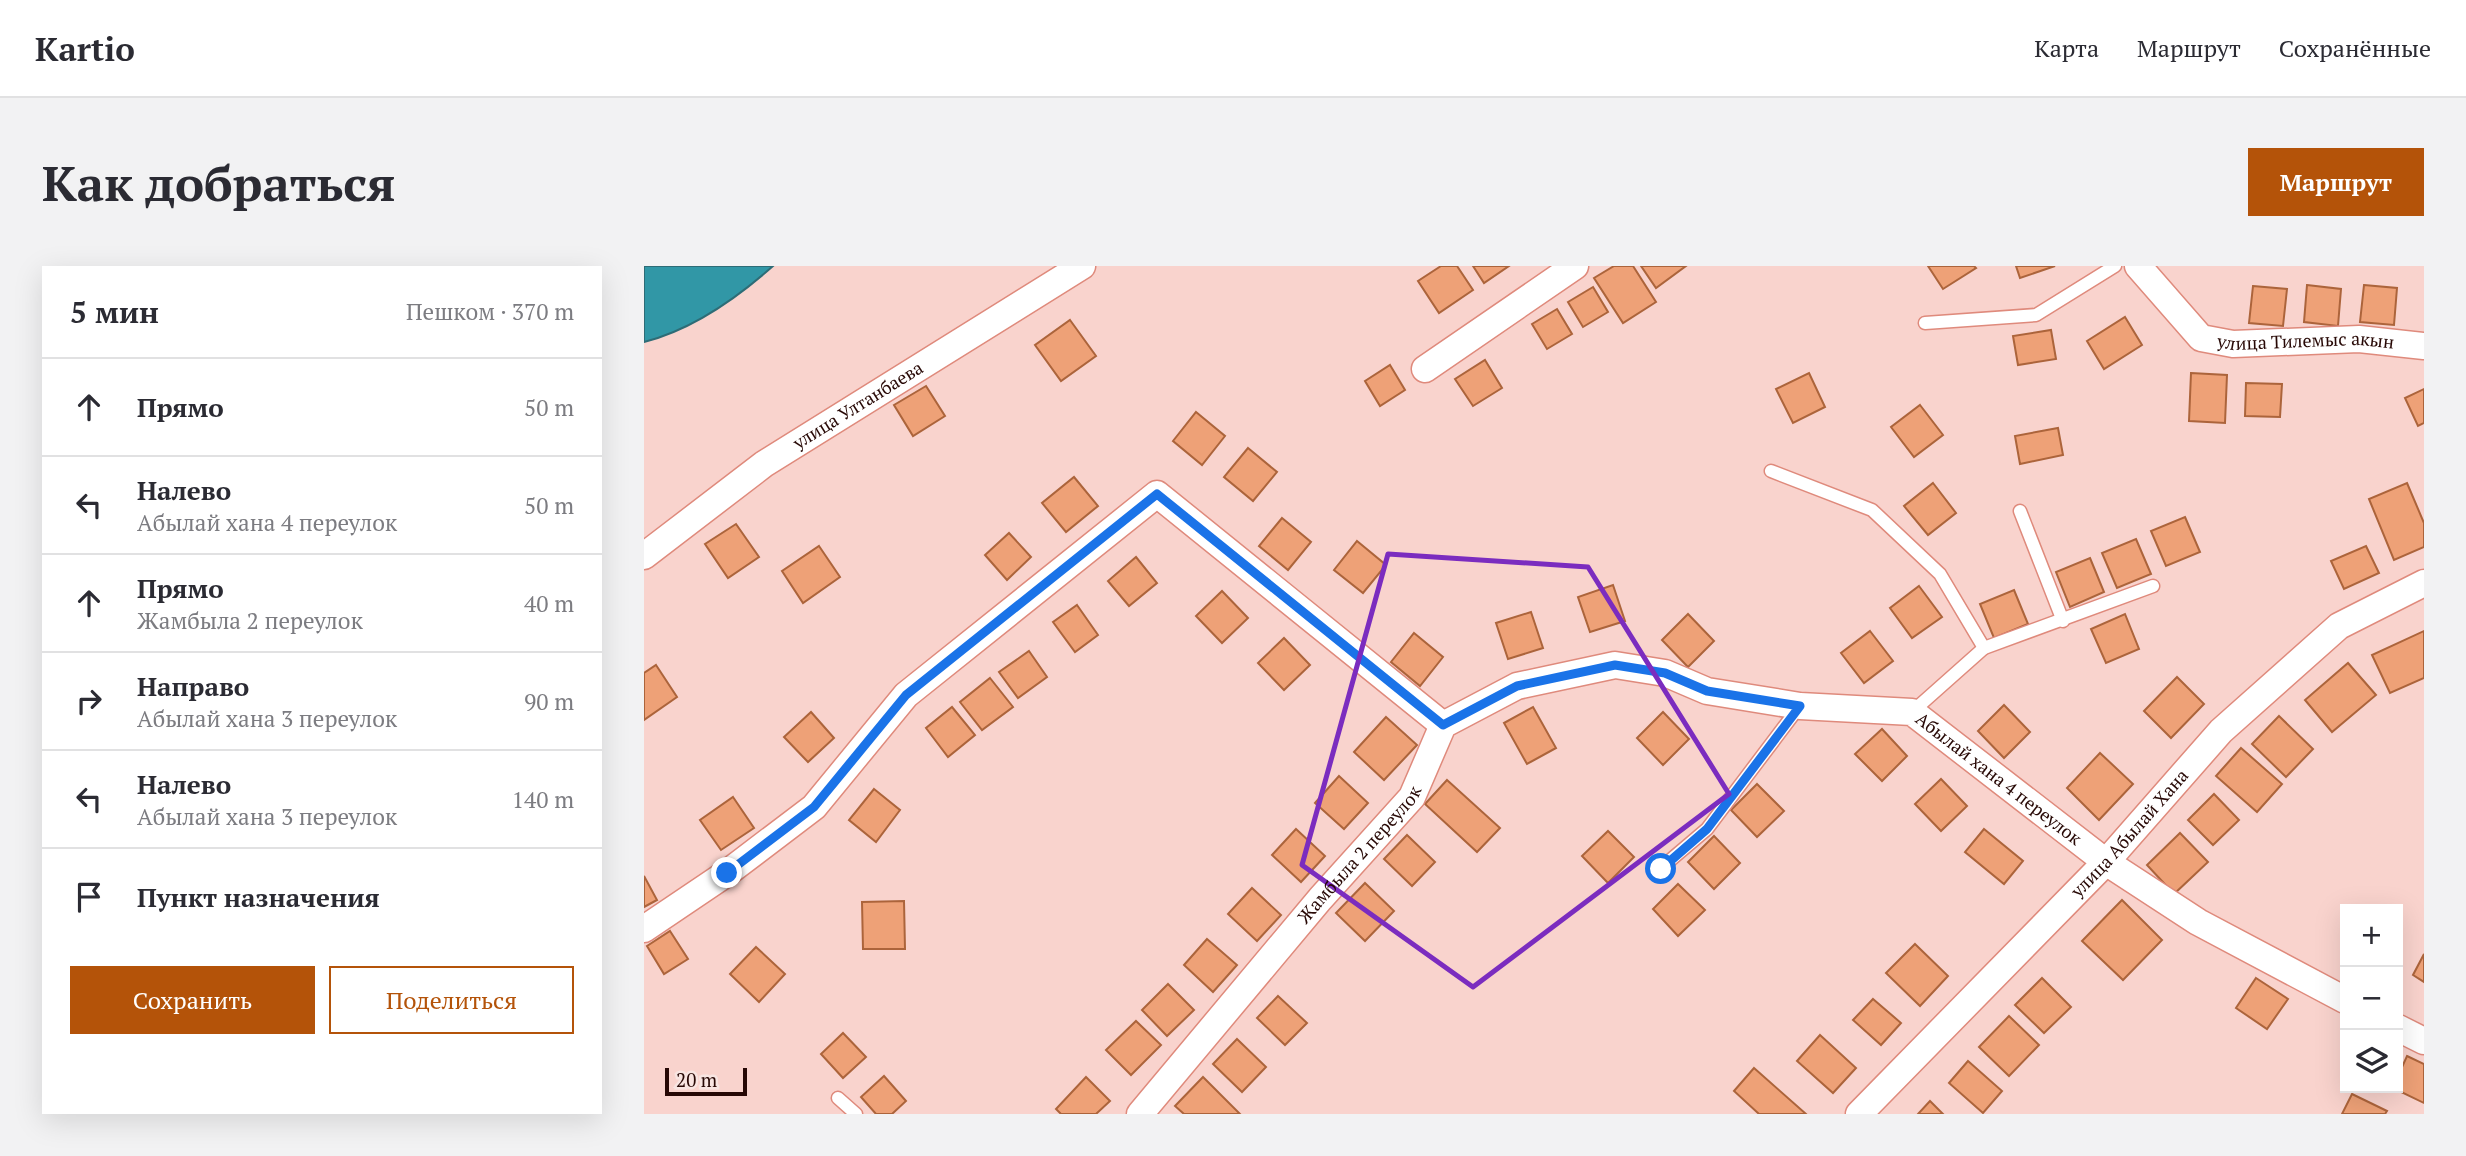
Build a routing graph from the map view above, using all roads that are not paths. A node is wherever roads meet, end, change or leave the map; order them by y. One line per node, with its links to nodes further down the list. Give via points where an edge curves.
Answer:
1 (1082, 266): 10 (street, улица Ултанбаева, via 764,464)
2 (1575, 266): 7 (street)
3 (2115, 266): 5 (lane, via 2036,315)
4 (2138, 266): 6 (street, улица Тилемыс акын, via 2201,338 2233,344 2359,339)
5 (1925, 323)
6 (2424, 346)
7 (1425, 369)
8 (1771, 471): 14 (lane, via 1872,510 1940,574)
9 (2020, 511): 13 (lane)
10 (644, 555)
11 (2424, 583): 18 (street, улица Абылай Хана, via 2339,626 2221,731)
12 (2153, 586): 13 (lane)
13 (2063, 621): 14 (lane)
14 (1984, 648): 16 (lane)
15 (1800, 706): 16 (street, Абылай хана 4 переулок); 17 (street, Абылай хана 4 переулок, via 1707,691 1665,673 1615,665 1517,686); 19 (lane, via 1707,829)
16 (1912, 712): 18 (street, Абылай хана 4 переулок)
17 (1443, 725): 20 (street, via 1157,494 906,695 814,807); 26 (street, Жамбыла 2 переулок, via 1412,797)
18 (2106, 862): 21 (street, Абылай хана 4 переулок, via 2198,922); 27 (street, улица Абылай Хана)
19 (1661, 869)
20 (644, 929)
21 (2340, 997)
22 (2403, 1030): 23 (street)
23 (2424, 1041)
24 (838, 1098): 25 (lane)
25 (856, 1114)
26 (1140, 1114)
27 (1858, 1114)

